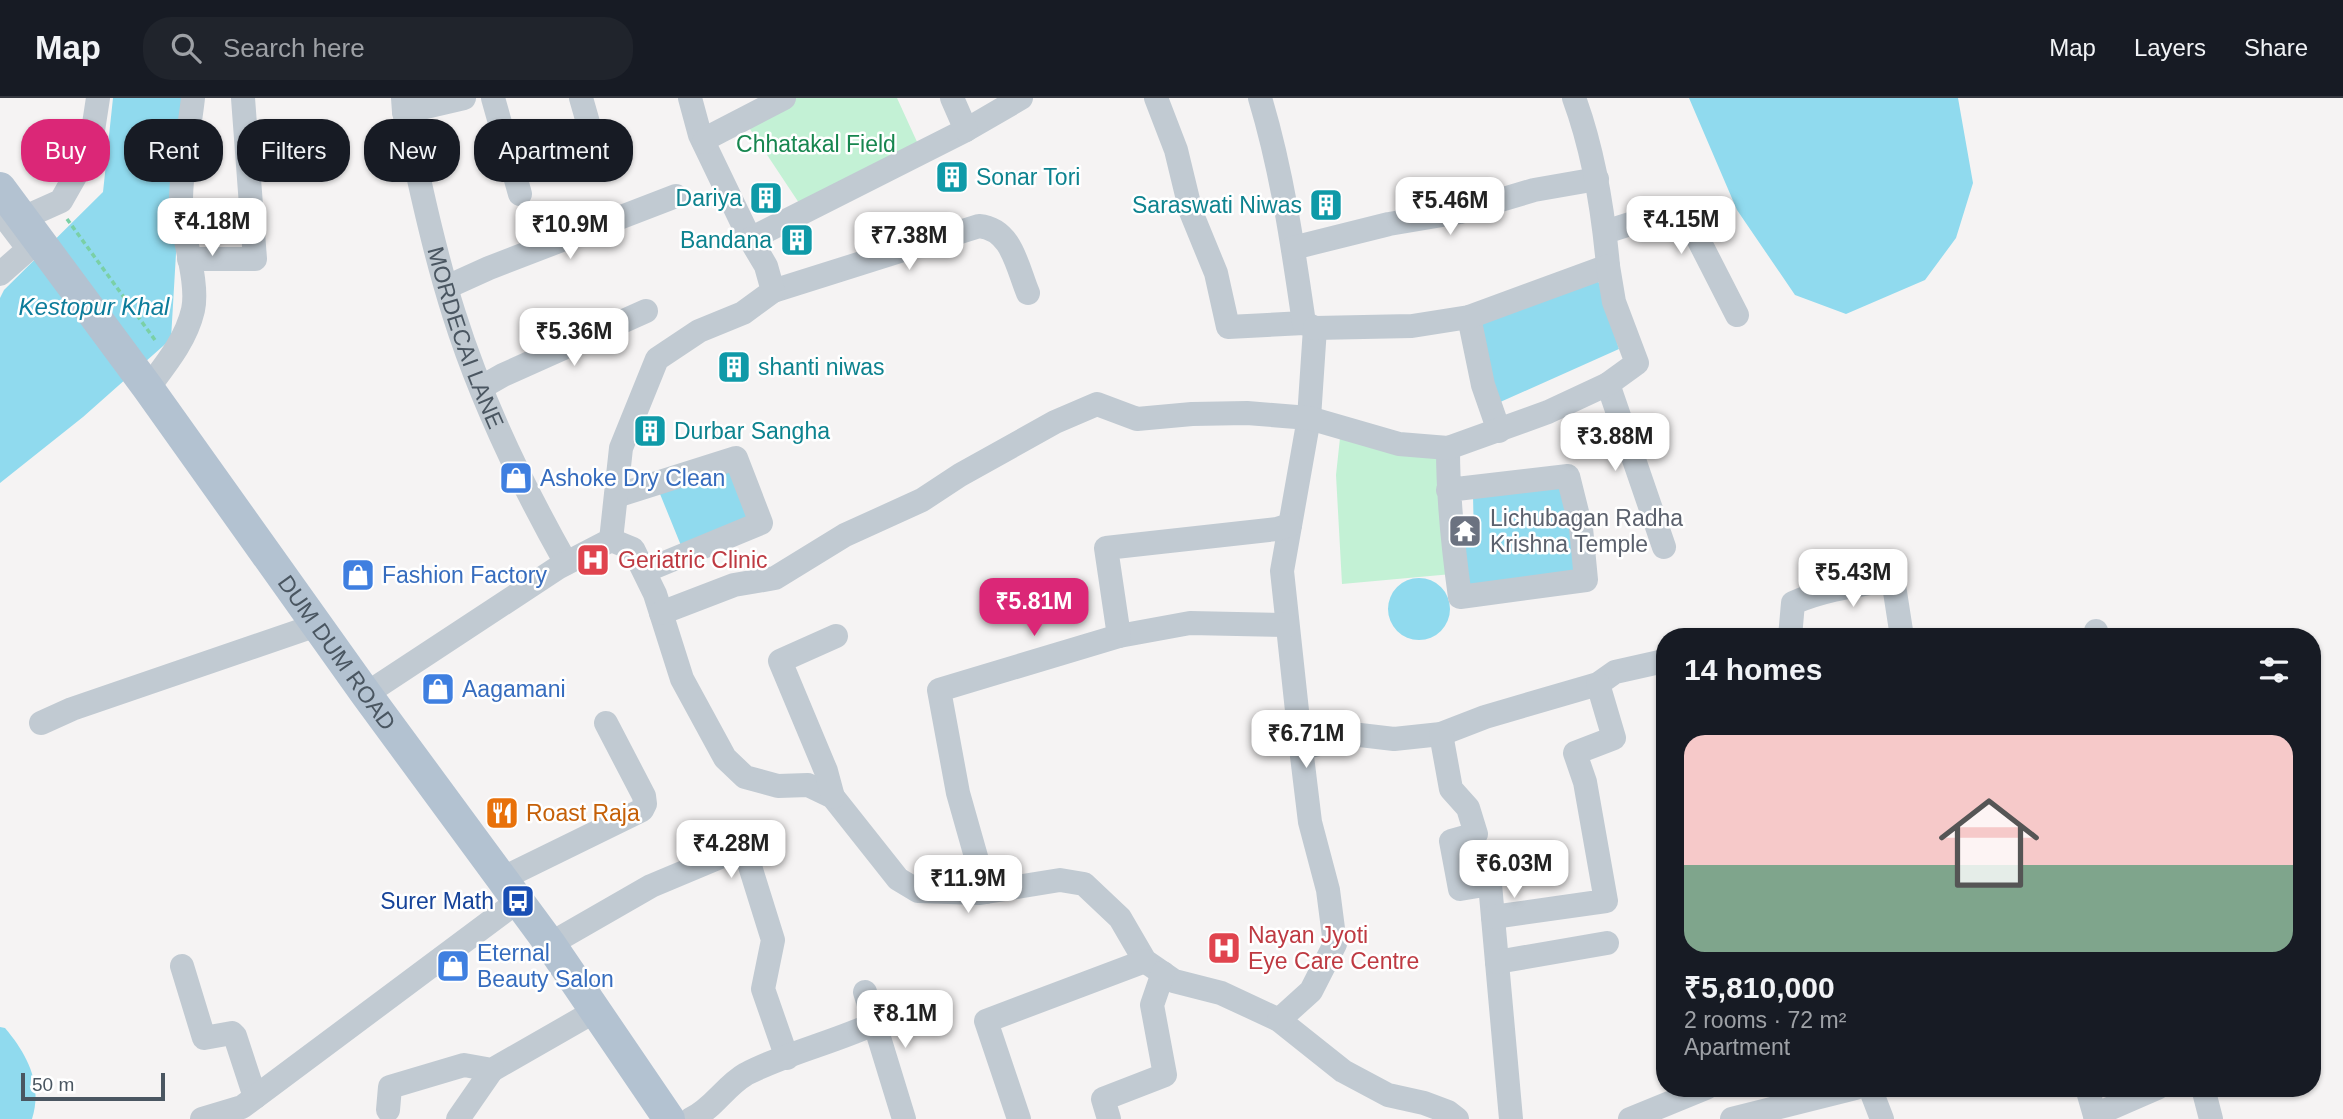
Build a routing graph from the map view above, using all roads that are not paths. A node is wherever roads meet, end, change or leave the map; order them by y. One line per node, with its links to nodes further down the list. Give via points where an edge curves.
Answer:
1 (98, 98): 22 (street, via 90,150 61,201)
2 (194, 98): 26 (street, via 181,210)
3 (243, 98): 26 (street, via 255,259)
4 (464, 98): 14 (street)
5 (493, 98): 20 (street)
6 (581, 98): 15 (street)
7 (690, 98): 17 (street)
8 (784, 98): 17 (street)
9 (952, 98): 16 (street)
10 (1021, 98): 16 (street)
11 (1156, 98): 35 (street, via 1176,150 1191,212 1216,273 1228,327)
12 (1259, 98): 25 (street)
13 (1574, 98): 18 (street)
14 (404, 105): 29 (street, MORDECAI LANE)
15 (587, 119)
16 (966, 130): 24 (street)
17 (704, 142): 24 (street)
18 (1597, 179): 23 (street); 25 (street)
19 (0, 188): 22 (main road, DUM DUM ROAD)
20 (520, 194)
21 (676, 196): 29 (street)
22 (18, 220): 28 (street, via 26,247); 38 (main road, DUM DUM ROAD)
23 (1605, 232): 27 (street); 33 (street, via 1646,219 1691,225)
24 (750, 239): 30 (street, via 766,266)
25 (1293, 248): 35 (street)
26 (189, 259): 38 (street, via 194,309 178,348)
27 (1608, 266): 34 (street); 36 (street, via 1614,302 1637,363)
28 (0, 274)
29 (447, 287): 37 (street, MORDECAI LANE)
30 (773, 291): 31 (street, via 979,226 995,230 1008,242); 43 (street, via 743,313 699,331 657,359 621,448)
31 (1028, 293)
32 (646, 311): 37 (street)
33 (1737, 315)
34 (1469, 317): 35 (street, via 1412,326); 40 (street, via 1483,385)
35 (1310, 325): 39 (street)
36 (1608, 384): 40 (street); 46 (street)
37 (482, 387): 47 (street, MORDECAI LANE)
38 (148, 388): 50 (main road, DUM DUM ROAD)
39 (1309, 418): 41 (street, via 1399,444); 44 (street); 49 (street, via 1247,413 1137,419 1097,404 1055,422 775,578 734,584)
40 (1499, 431): 41 (street)
41 (1448, 448): 42 (street)
42 (1448, 490): 42 (street, via 1460,597 1586,580 1581,528 1568,476)
43 (616, 496): 45 (street); 48 (street, via 736,458 761,523)
44 (1290, 524): 51 (street, via 1282,571); 55 (street, via 1106,548)
45 (611, 540): 47 (street); 48 (street, via 633,549)
46 (1664, 547)
47 (566, 563): 58 (street)
48 (645, 571): 49 (street)
49 (661, 613): 63 (street, via 682,679 725,758 745,776 778,786 808,785)
50 (317, 625): 58 (main road, DUM DUM ROAD); 59 (street)
51 (1287, 625): 55 (street, via 1190,623); 62 (street)
52 (1786, 628): 53 (street, via 1793,603 1812,594 1893,579)
53 (1901, 628)
54 (836, 636): 63 (street, via 779,662)
55 (1119, 636): 65 (street, via 939,690 958,793)
56 (1656, 663): 57 (street, via 1615,673)
57 (1598, 684): 61 (street); 66 (street, via 1614,738 1575,753 1606,901)
58 (366, 694): 64 (main road, DUM DUM ROAD)
59 (41, 723)
60 (606, 723): 64 (street, via 644,796 642,810)
61 (1441, 734): 62 (street, via 1394,739 1360,735); 66 (street, via 1451,789 1468,807 1476,834 1451,841 1460,889 1490,884)
62 (1301, 748): 74 (street, via 1310,822 1328,890 1335,944 1311,991)
63 (833, 797): 65 (street, via 898,879 918,891)
64 (509, 890): 68 (main road, DUM DUM ROAD); 84 (street)
65 (986, 891): 71 (street, via 1060,880 1084,884 1120,918)
66 (1493, 917): 69 (street)
67 (1607, 943): 69 (street)
68 (550, 944): 73 (main road, DUM DUM ROAD); 76 (street, via 651,886 744,847 773,940 763,989)
69 (1497, 962): 95 (street)
70 (182, 966): 84 (street, via 204,1038 235,1035)
71 (1154, 967): 74 (street, via 1174,981 1221,993); 92 (street, via 986,1021); 93 (street, via 1152,1005 1165,1075 1103,1099)
72 (865, 992): 75 (street)
73 (595, 1011): 77 (street); 89 (main road, DUM DUM ROAD)
74 (1279, 1020): 94 (street, via 1343,1071 1388,1095 1424,1103)
75 (873, 1024): 76 (street); 91 (street)
76 (786, 1058): 90 (street, via 743,1075)
77 (492, 1070): 85 (street, via 464,1065 390,1087); 88 (street)
78 (1684, 1097): 96 (street)
79 (1819, 1097): 97 (street)
80 (1873, 1097): 98 (street)
81 (2090, 1097): 86 (street)
82 (2138, 1097): 86 (street)
83 (2205, 1097): 99 (street)
84 (247, 1108): 87 (street)
85 (388, 1110)
86 (2096, 1117)
87 (202, 1119)
88 (458, 1119)
89 (669, 1119)
90 (691, 1119)
91 (904, 1119)
92 (1019, 1119)
93 (1109, 1119)
94 (1457, 1119)
95 (1511, 1119)
96 (1630, 1119)
97 (1732, 1119)
98 (1882, 1119)
99 (2211, 1119)

